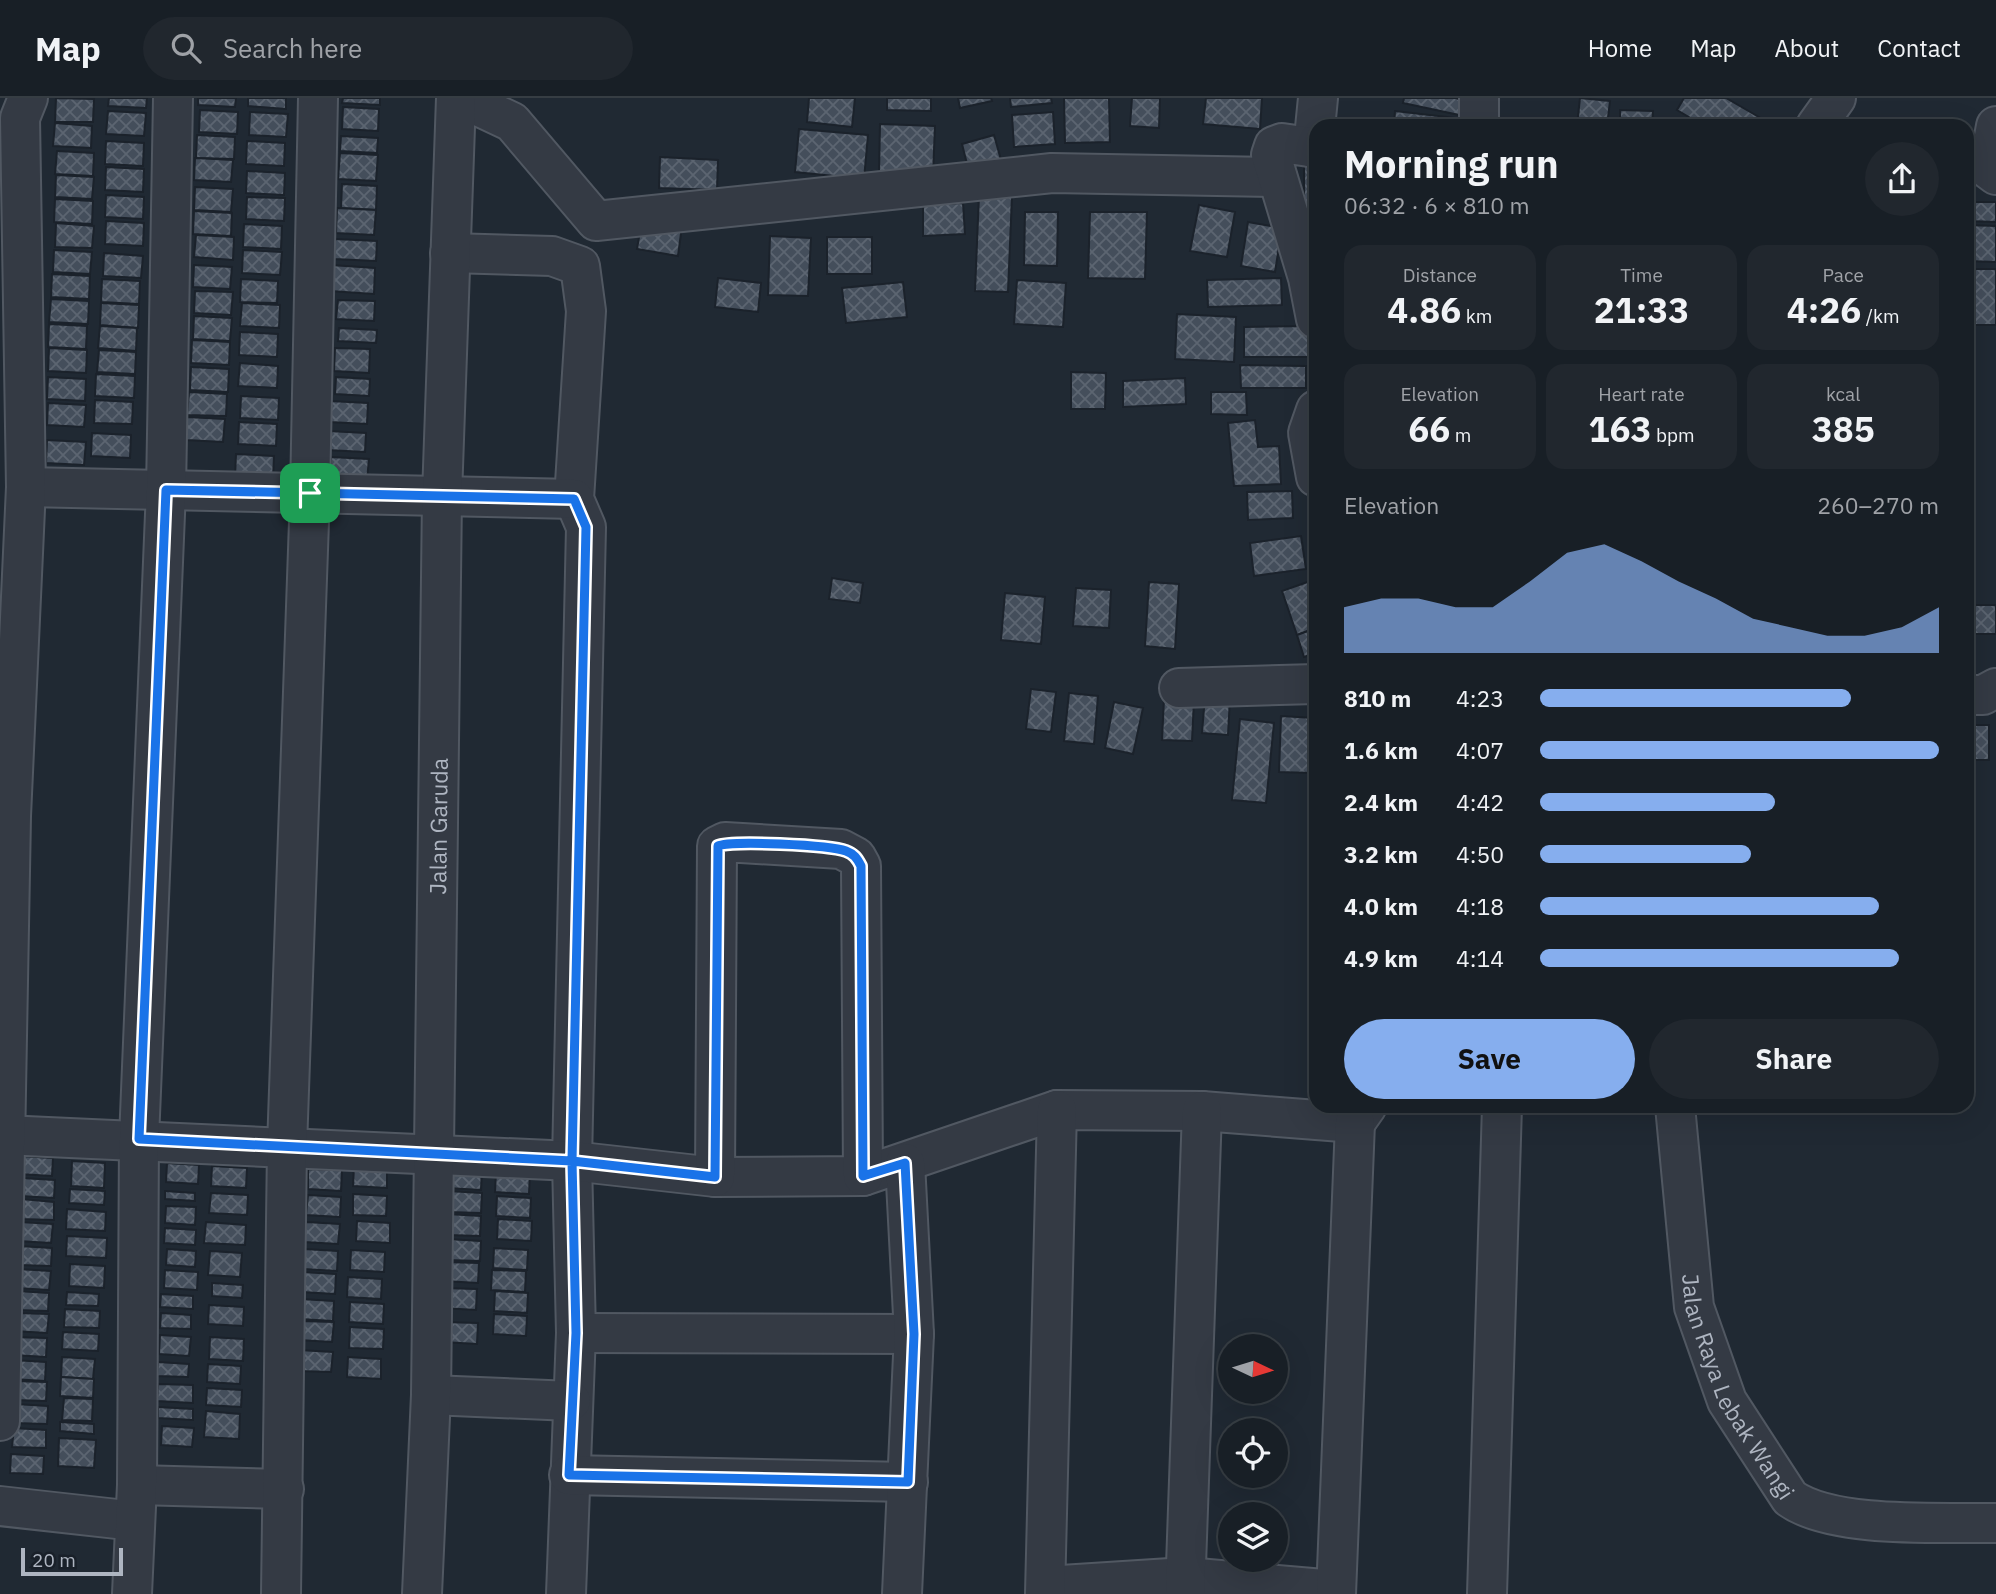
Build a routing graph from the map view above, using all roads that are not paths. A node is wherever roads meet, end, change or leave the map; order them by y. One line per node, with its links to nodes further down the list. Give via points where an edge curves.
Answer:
1 (173, 98): 18 (street)
2 (318, 98): 19 (street)
3 (458, 98): 14 (street, via 513,122 596,221 1052,173); 15 (street, Jalan Garuda)
4 (1318, 98): 8 (street)
5 (1479, 98): 9 (street)
6 (1836, 98): 10 (street)
7 (16, 115): 17 (street)
8 (1316, 119)
9 (1479, 119)
10 (1821, 119)
11 (1996, 126): 13 (street, via 1988,169)
12 (1309, 147): 14 (street, via 1274,146 1271,155)
13 (1996, 175)
14 (1277, 177): 16 (street)
15 (450, 253): 20 (street, Jalan Garuda); 21 (street, via 552,257 580,266 586,311)
16 (1309, 283)
17 (26, 487): 18 (street); 26 (street)
18 (166, 490): 19 (street); 33 (street)
19 (310, 493): 20 (street); 34 (street)
20 (442, 496): 21 (street); 35 (street, Jalan Garuda)
21 (574, 499): 36 (street, via 586,527)
22 (1309, 684): 23 (street)
23 (1179, 688)
24 (1996, 688): 25 (street)
25 (1974, 695)
26 (5, 816): 32 (street)
27 (1057, 1110): 28 (street); 37 (street); 53 (street)
28 (1202, 1111): 31 (street); 52 (street)
29 (1502, 1113): 60 (street)
30 (1676, 1113): 51 (street, Jalan Raya Lebak Wangi, via 1694,1307 1727,1401 1790,1498 1801,1506 1862,1520)
31 (1361, 1114): 54 (street)
32 (4, 1135): 33 (street); 44 (street)
33 (139, 1139): 34 (street); 48 (street)
34 (287, 1147): 35 (street); 47 (street)
35 (432, 1155): 36 (street); 42 (street, Jalan Garuda)
36 (572, 1161): 39 (street); 40 (street)
37 (905, 1163): 38 (street); 41 (street)
38 (863, 1176): 39 (street); 39 (street, via 861,866 856,857 841,849 724,842 718,846)
39 (715, 1177)
40 (576, 1333): 41 (street); 43 (street)
41 (914, 1334): 46 (street)
42 (431, 1395): 43 (street); 57 (street, Jalan Garuda)
43 (571, 1401): 45 (street)
44 (0, 1421)
45 (569, 1475): 46 (street); 58 (street)
46 (908, 1482): 59 (street)
47 (284, 1489): 48 (street); 56 (street)
48 (136, 1503): 49 (street); 55 (street)
49 (0, 1506)
50 (1996, 1507): 51 (street)
51 (1996, 1523)
52 (1186, 1586): 53 (street); 54 (street)
53 (1045, 1590)
54 (1335, 1592)
55 (132, 1594)
56 (281, 1594)
57 (422, 1594)
58 (566, 1594)
59 (902, 1594)
60 (1487, 1594)

